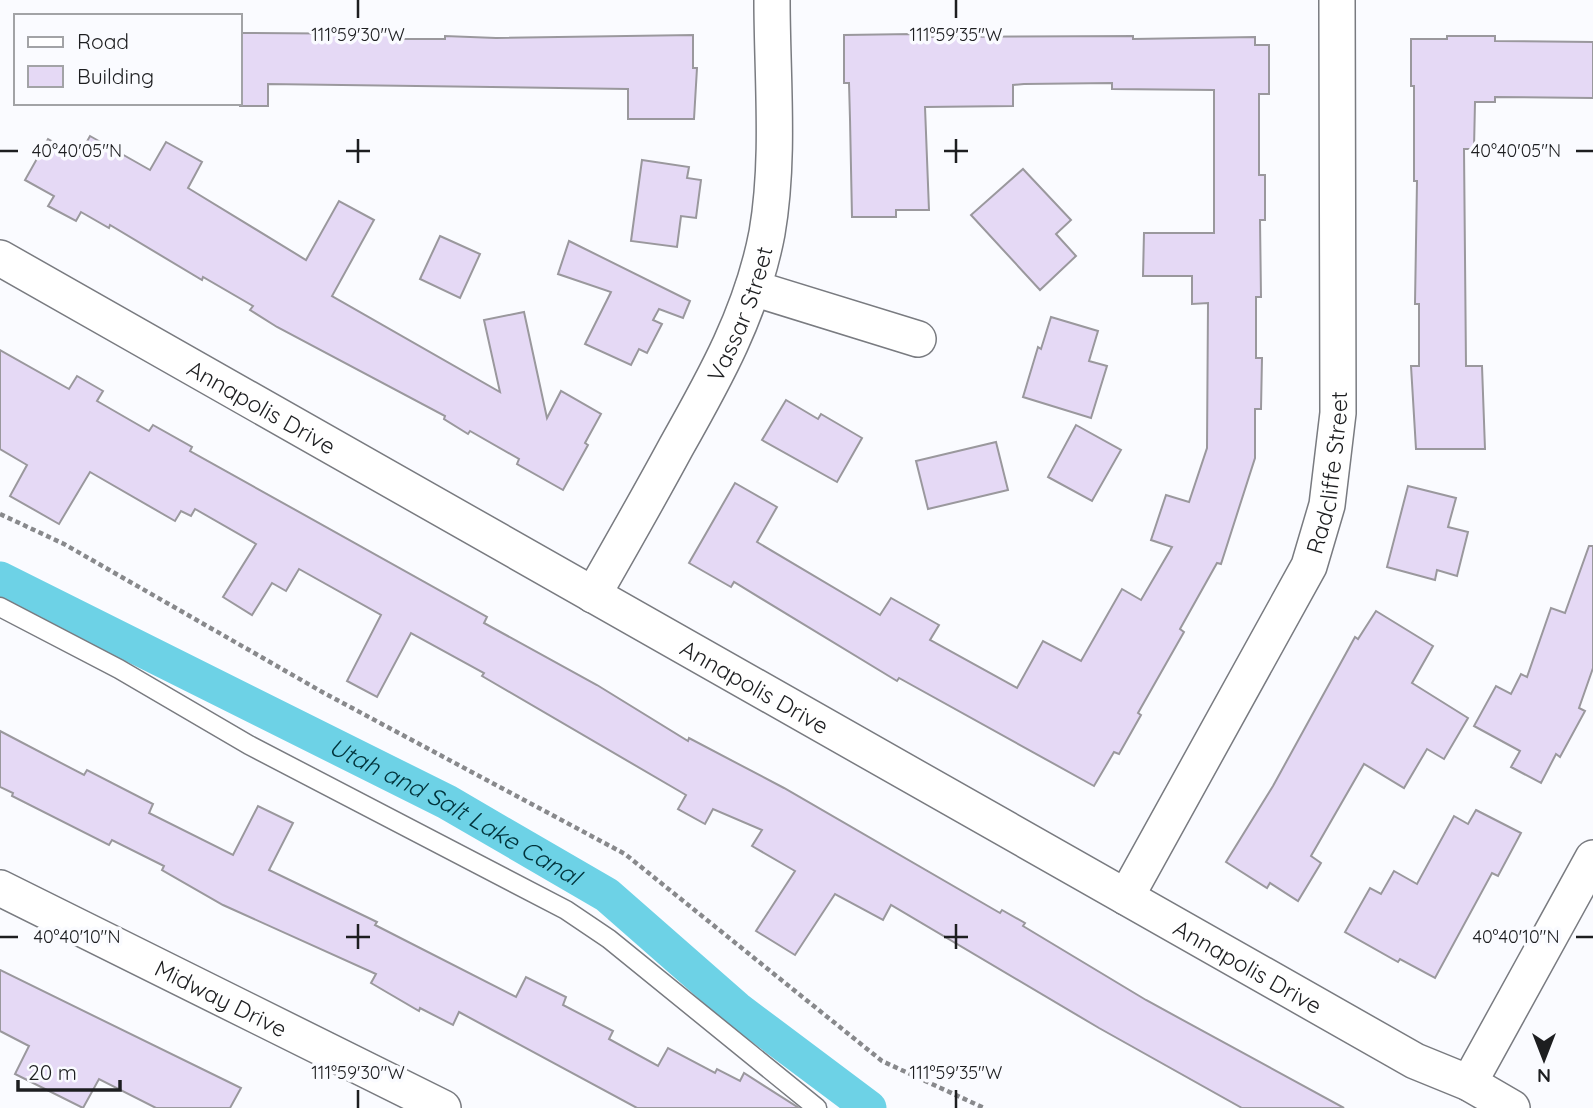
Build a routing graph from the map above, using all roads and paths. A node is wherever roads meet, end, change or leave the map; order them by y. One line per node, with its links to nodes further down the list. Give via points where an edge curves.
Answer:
1 (772, 0): 4 (street, Vassar Street, via 771,197)
2 (1337, 0): 11 (street, Radcliffe Street, via 1338,413 1321,536 1295,596)
3 (0, 258): 7 (street, Annapolis Drive)
4 (752, 288): 5 (street); 7 (street, Vassar Street, via 723,364)
5 (918, 339)
6 (0, 514): 15 (path, via 64,544 324,693 625,854 882,1061)
7 (593, 595): 11 (street, Annapolis Drive)
8 (0, 607): 14 (lane, via 119,669 261,752 566,910 609,939)
9 (1593, 858): 12 (street)
10 (0, 888): 13 (street, Midway Drive)
11 (1126, 897): 12 (street, Annapolis Drive, via 1415,1061)
12 (1469, 1083): 16 (street, Annapolis Drive)
13 (443, 1108)
14 (817, 1108)
15 (984, 1108)
16 (1512, 1108)

